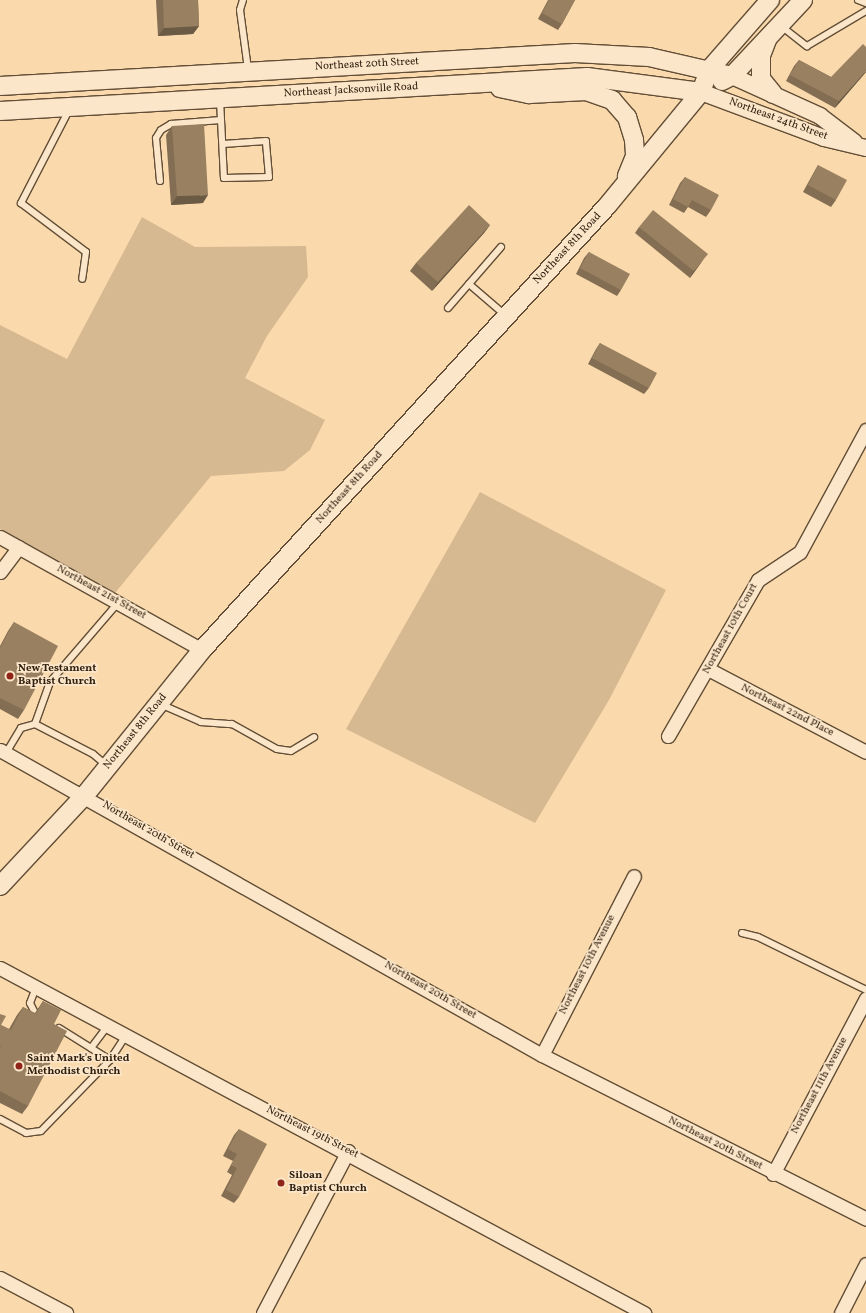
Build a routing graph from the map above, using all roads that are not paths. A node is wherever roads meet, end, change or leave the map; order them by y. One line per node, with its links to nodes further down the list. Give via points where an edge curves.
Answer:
1 (243, 0): 9 (lane, via 240,10)
2 (770, 0): 8 (main road)
3 (804, 0): 7 (main road)
4 (858, 0): 5 (lane)
5 (866, 3)
6 (866, 11): 7 (lane, via 807,46)
7 (774, 31): 10 (main road); 14 (main road, via 761,56 761,80)
8 (709, 70): 9 (main road, Northeast 20th Street, via 649,57 575,53); 10 (main road, Northeast 20th Street); 13 (main road, Northeast 8th Road)
9 (248, 72): 12 (main road, Northeast 20th Street); 15 (main road)
10 (732, 76): 13 (main road, Northeast 8th Road); 14 (street, Northeast 24th Street)
11 (476, 84): 13 (main road, Northeast Jacksonville Road, via 587,76); 15 (main road, Northeast Jacksonville Road); 23 (main road, via 529,94 586,91 612,100 627,117 635,144 635,156)
12 (0, 86)
13 (702, 92): 21 (street, Northeast 24th Street, via 824,138); 23 (main road, Northeast 8th Road)
14 (773, 94): 21 (street, Northeast 24th Street, via 820,116)
15 (250, 97): 16 (main road, Northeast Jacksonville Road)
16 (220, 99): 17 (main road, Northeast Jacksonville Road); 19 (lane)
17 (70, 107): 18 (main road, Northeast Jacksonville Road); 25 (lane, via 21,203 86,252)
18 (0, 111)
19 (221, 120): 20 (lane); 22 (lane, via 171,124 162,130 156,138)
20 (223, 144): 20 (lane, via 224,178 269,177 266,141)
21 (860, 145)
22 (160, 181)
23 (619, 192): 28 (main road, Northeast 8th Road)
24 (501, 247): 26 (lane)
25 (82, 279)
26 (469, 284): 27 (lane); 28 (lane)
27 (448, 308)
28 (507, 316): 34 (main road, Northeast 8th Road)
29 (866, 430): 35 (street, Northeast 10th Court, via 800,552 758,580)
30 (0, 537): 31 (street, Northeast 21st Street)
31 (19, 547): 32 (street); 33 (street, Northeast 21st Street)
32 (0, 572)
33 (118, 603): 34 (street, Northeast 21st Street); 37 (lane, via 50,682)
34 (202, 650): 36 (main road, Northeast 8th Road)
35 (708, 670): 38 (street, Northeast 10th Court); 41 (street, Northeast 22nd Place)
36 (158, 704): 39 (lane, via 182,711 201,722 232,724 277,749 291,751); 42 (main road, Northeast 8th Road)
37 (35, 724): 40 (lane, via 21,728); 42 (lane, via 93,754)
38 (668, 736)
39 (314, 737)
40 (3, 752): 43 (street, Northeast 20th Street)
41 (866, 752)
42 (108, 766): 43 (main road, Northeast 8th Road)
43 (85, 795): 45 (main road, Northeast 8th Road); 56 (street, Northeast 20th Street)
44 (634, 876): 56 (street, Northeast 10th Avenue)
45 (0, 886)
46 (742, 933): 49 (lane, via 758,937)
47 (0, 968): 48 (street, Northeast 19th Street)
48 (36, 987): 51 (lane, via 30,1003); 53 (street, Northeast 19th Street)
49 (866, 990)
50 (866, 998): 60 (street, Northeast 11th Avenue)
51 (35, 1013)
52 (52, 1024): 55 (lane)
53 (107, 1027): 54 (street, Northeast 19th Street); 55 (lane)
54 (125, 1037): 57 (lane); 59 (street, Northeast 19th Street)
55 (91, 1048): 57 (lane)
56 (542, 1055): 60 (street, Northeast 20th Street)
57 (110, 1060): 58 (lane, via 41,1131 26,1133)
58 (0, 1118)
59 (348, 1151): 65 (street); 66 (street, Northeast 19th Street)
60 (773, 1174): 61 (street, Northeast 20th Street)
61 (866, 1219)
62 (866, 1264): 67 (street)
63 (0, 1278): 64 (street)
64 (66, 1313)
65 (263, 1313)
66 (644, 1313)
67 (841, 1313)

